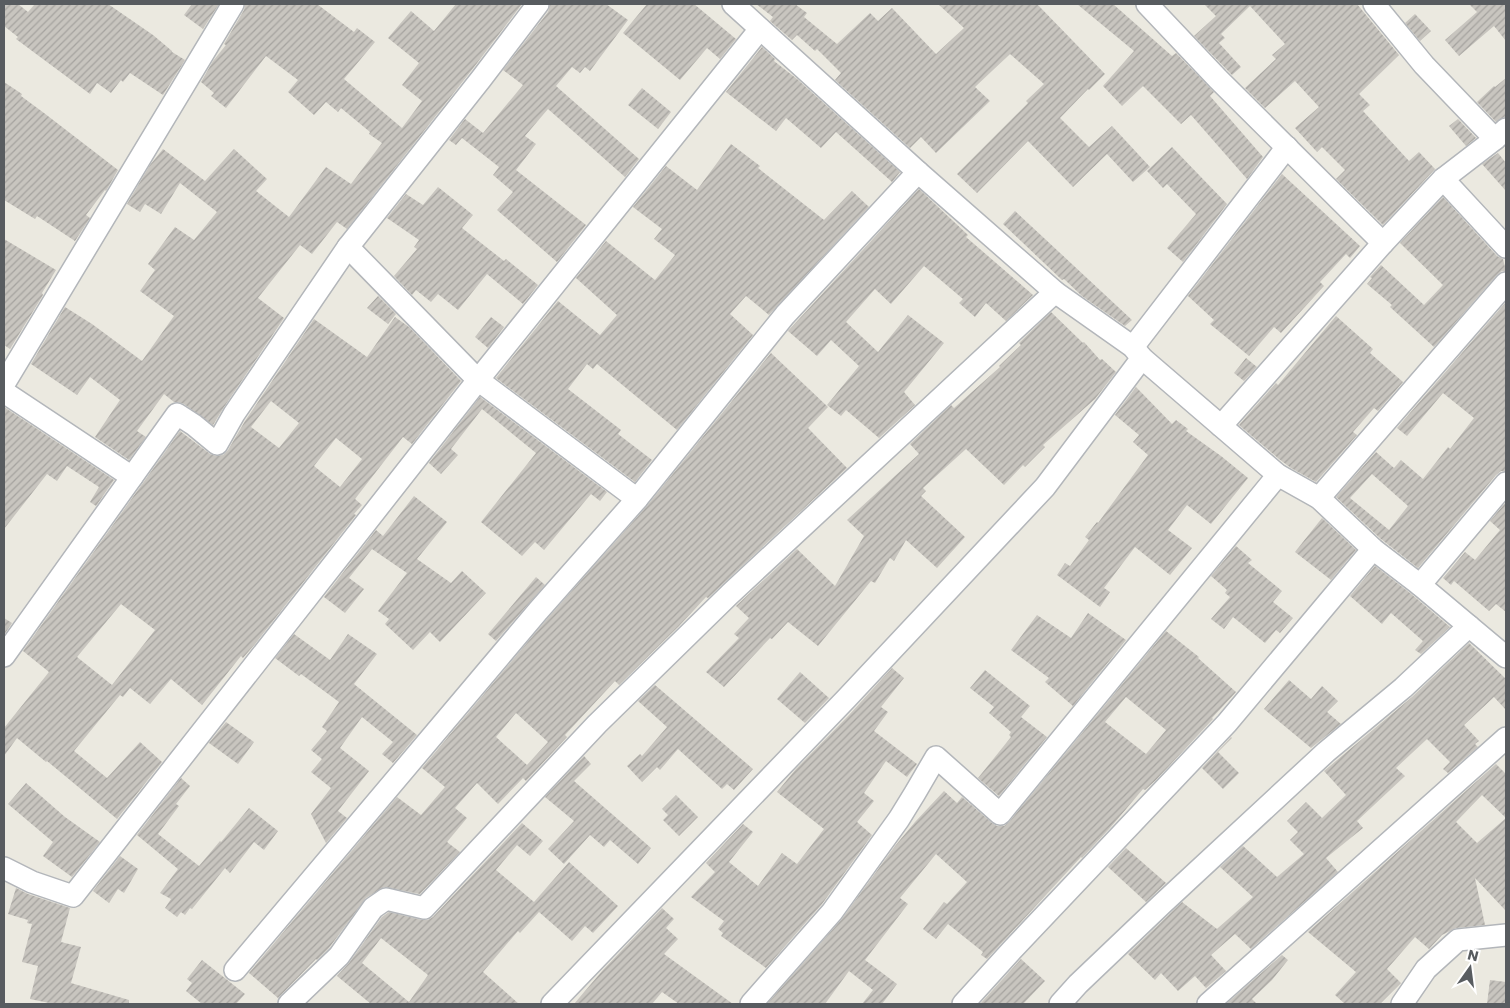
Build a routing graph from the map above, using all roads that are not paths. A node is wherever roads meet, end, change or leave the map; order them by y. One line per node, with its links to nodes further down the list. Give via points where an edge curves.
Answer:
1 (233, 4): 18 (street)
2 (538, 4): 12 (street)
3 (732, 4): 6 (street)
4 (1146, 4): 8 (street)
5 (1374, 4): 7 (street, via 1424,65)
6 (760, 29): 9 (street); 17 (street)
7 (1501, 134): 10 (street)
8 (1287, 147): 11 (street); 16 (street)
9 (918, 172): 15 (street); 25 (street, via 785,315)
10 (1443, 179): 11 (street); 13 (street)
11 (1383, 243): 20 (street)
12 (348, 246): 17 (street); 22 (street, via 216,444 178,414)
13 (1506, 247)
14 (1506, 283): 24 (street)
15 (1055, 292): 16 (street); 35 (street, via 730,594 596,724 424,908 386,900 373,908 339,956)
16 (1138, 353): 20 (street); 36 (street, via 1045,486 846,699)
17 (478, 380): 25 (street); 32 (street, via 73,896)
18 (4, 384)
19 (4, 392): 22 (street)
20 (1221, 426): 21 (street)
21 (1278, 475): 24 (street); 37 (street, via 1000,814 936,757 898,819 832,912)
22 (132, 477): 29 (street)
23 (1506, 483): 27 (street)
24 (1319, 498): 26 (street)
25 (638, 499): 34 (street, via 538,611)
26 (1373, 549): 27 (street); 38 (street, via 1227,723)
27 (1420, 585): 28 (street)
28 (1469, 626): 30 (street); 39 (street, via 1403,688 1326,752)
29 (4, 656)
30 (1506, 657)
31 (1506, 738): 40 (street)
32 (4, 868)
33 (1506, 935): 41 (street, via 1458,940 1426,969)
34 (235, 970)
35 (288, 1004)
36 (552, 1004)
37 (751, 1004)
38 (963, 1004)
39 (1060, 1004)
40 (1208, 1004)
41 (1402, 1004)

